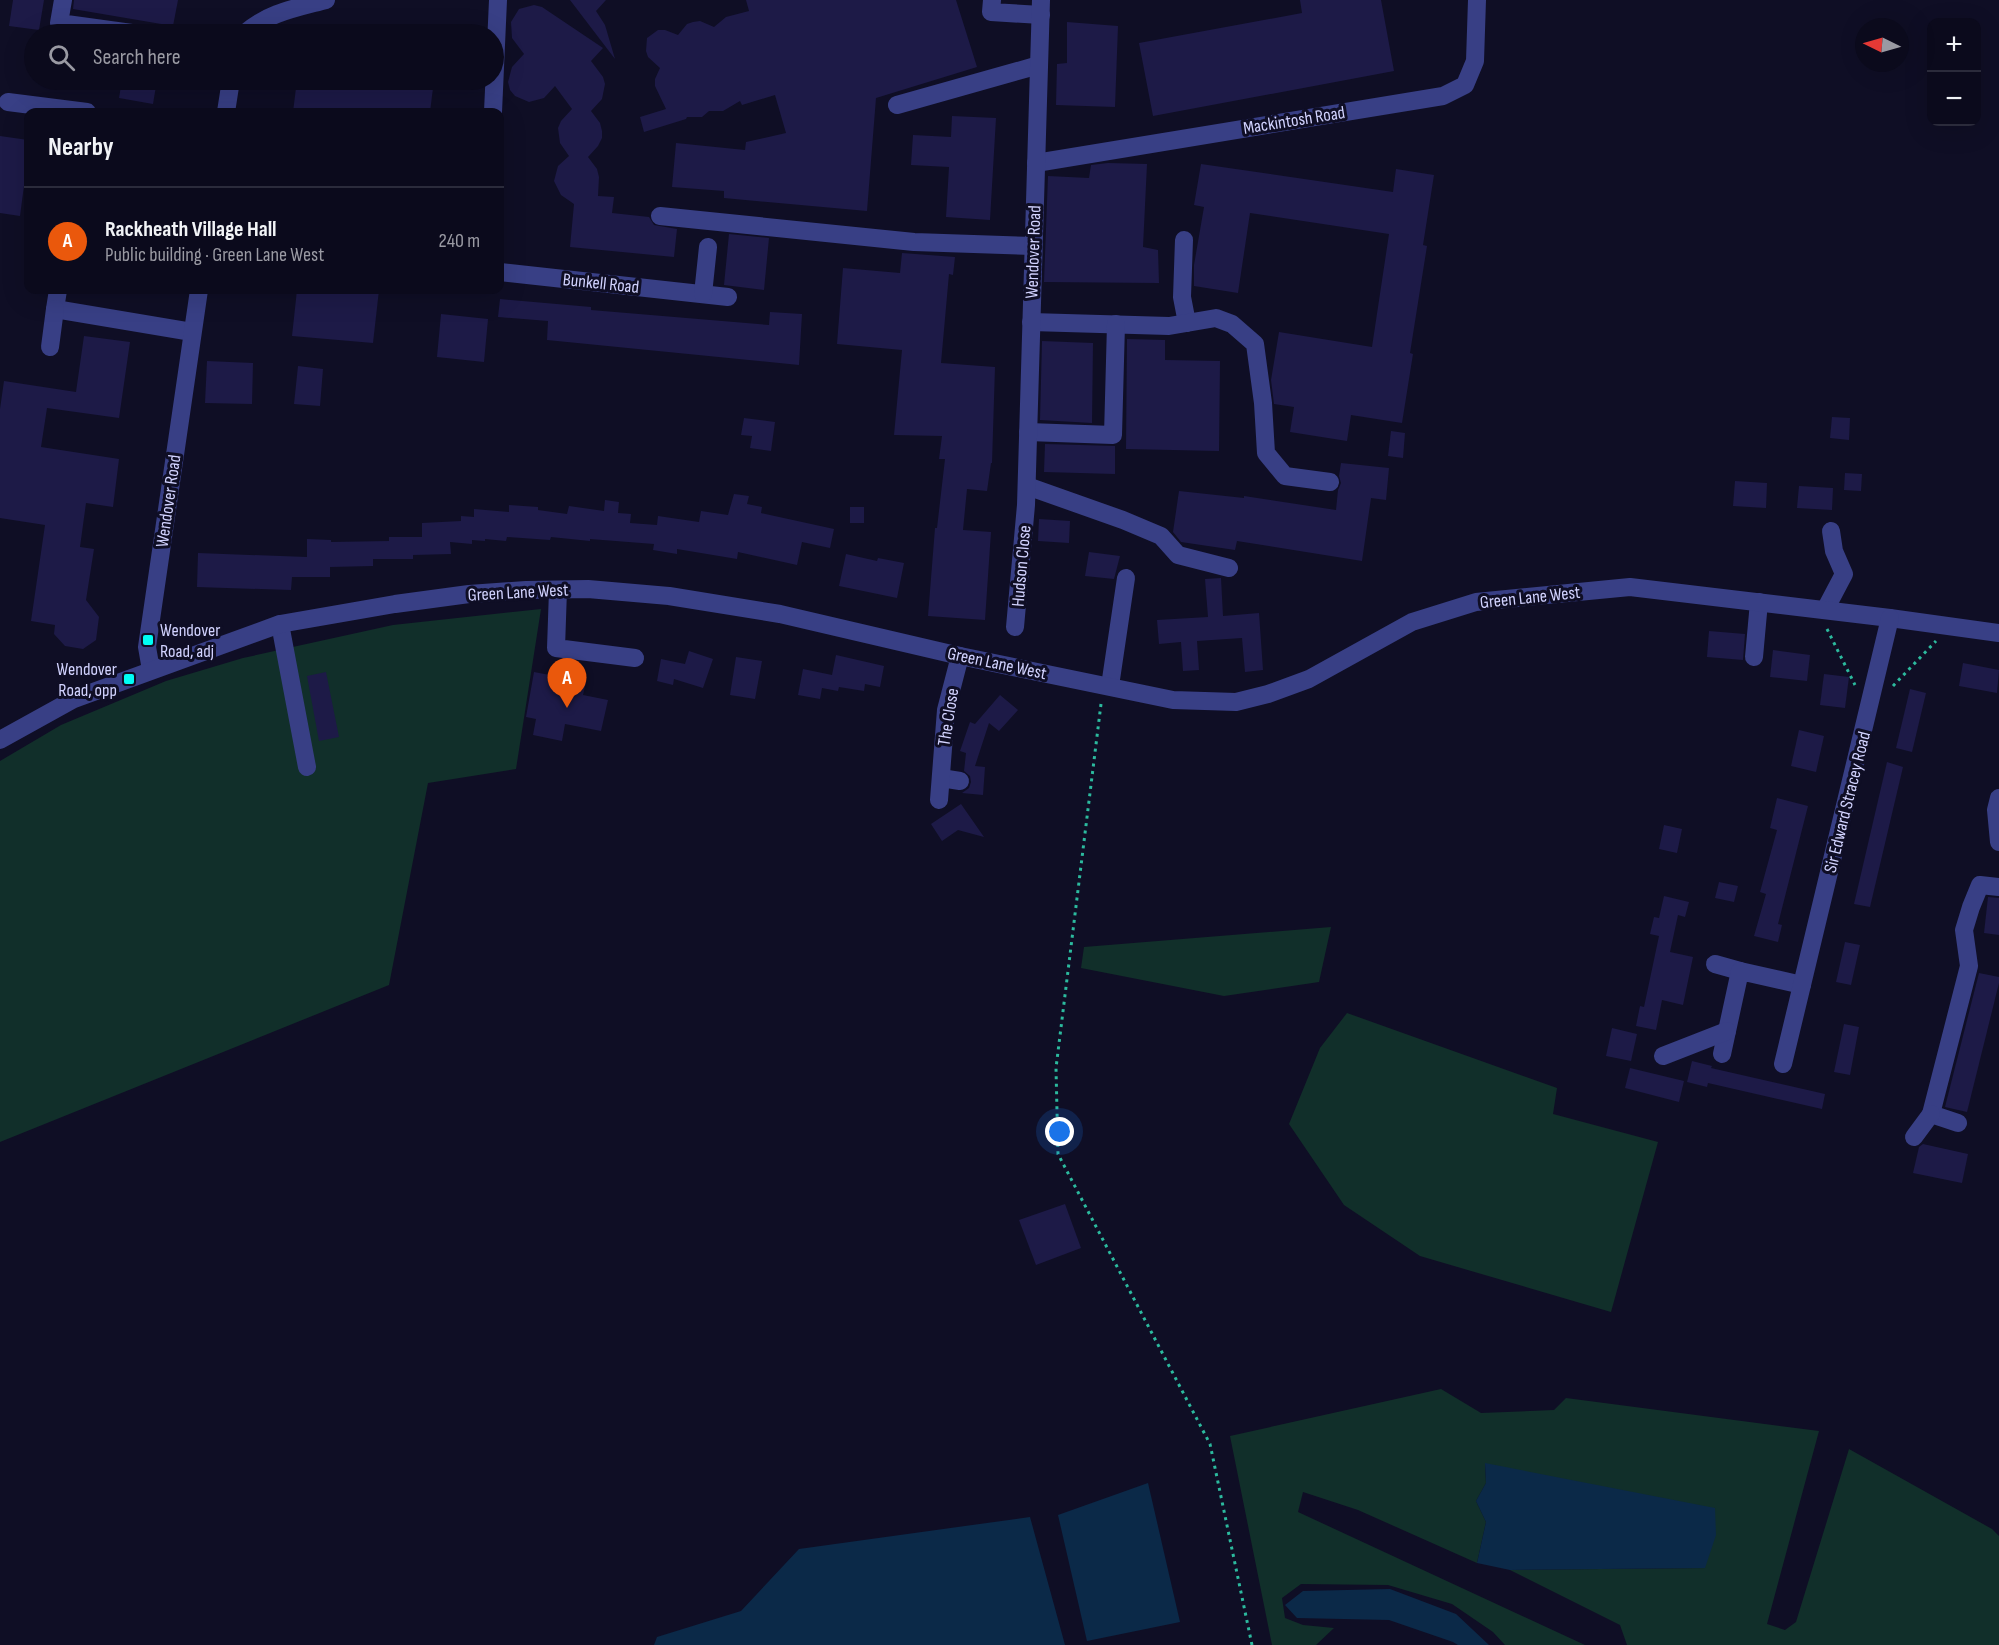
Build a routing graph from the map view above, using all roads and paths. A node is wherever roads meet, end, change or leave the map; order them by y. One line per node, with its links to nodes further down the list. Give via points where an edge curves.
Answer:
1 (63, 0): 7 (street, via 59,23)
2 (326, 0): 8 (street)
3 (498, 0): 9 (street)
4 (992, 0): 6 (street, via 991,12)
5 (1477, 0): 18 (street, Mackintosh Road, via 1475,61 1465,85 1443,96)
6 (1041, 7): 10 (street, Wendover Road)
7 (66, 24)
8 (255, 24)
9 (497, 24)
10 (1039, 65): 14 (street); 18 (street, Wendover Road)
11 (229, 90): 16 (street)
12 (494, 90): 17 (street)
13 (8, 102): 15 (street)
14 (897, 105)
15 (55, 108)
16 (227, 108)
17 (493, 108)
18 (1036, 163): 21 (street, Wendover Road)
19 (660, 216): 21 (street, via 914,242)
20 (1184, 240): 30 (street, via 1182,297)
21 (1034, 246): 29 (street, Wendover Road)
22 (708, 247): 26 (street)
23 (504, 272): 26 (street, Bunkell Road)
24 (57, 294): 28 (street)
25 (198, 294): 32 (street, Wendover Road)
26 (703, 294): 27 (street, Bunkell Road)
27 (728, 297)
28 (55, 309): 32 (street); 33 (street)
29 (1031, 322): 31 (street); 34 (street, Wendover Road)
30 (1187, 323): 31 (street); 35 (street, via 1215,318 1232,324 1255,344 1266,453 1285,476)
31 (1116, 324): 34 (street, via 1113,435)
32 (192, 332): 52 (street, Wendover Road, via 147,647)
33 (50, 347)
34 (1028, 432): 36 (street, Wendover Road)
35 (1330, 482)
36 (1027, 486): 37 (street, Wendover Road); 39 (street, via 1161,536 1178,555)
37 (1026, 505): 47 (street, Hudson Close)
38 (1831, 531): 43 (street, via 1844,574)
39 (1229, 568)
40 (1126, 578): 53 (street)
41 (558, 590): 45 (street, Green Lane West, via 469,594); 49 (street, Green Lane West, via 669,596 780,614); 51 (street, via 556,648)
42 (1759, 602): 43 (street, Green Lane West); 50 (street); 53 (street, Green Lane West, via 1630,587 1476,602 1412,622 1309,679 1236,702 1173,700)
43 (1821, 610): 44 (street, Green Lane West); 54 (path)
44 (1890, 618): 46 (street, Green Lane West); 54 (street, Sir Edward Stracey Road)
45 (280, 624): 52 (street, Green Lane West); 56 (street)
46 (1950, 626): 48 (street, Green Lane West); 54 (path)
47 (1015, 627)
48 (1999, 633)
49 (960, 656): 53 (street, Green Lane West); 57 (street, The Close, via 946,710)
50 (1754, 657)
51 (635, 658)
52 (151, 670): 55 (street, Green Lane West, via 74,699)
53 (1107, 685): 73 (path, via 1056,1068 1058,1154 1210,1444)
54 (1869, 711): 65 (street, Sir Edward Stracey Road)
55 (0, 740)
56 (307, 766)
57 (941, 778): 58 (street); 60 (street, The Close)
58 (960, 781)
59 (1999, 798): 61 (street)
60 (939, 800)
61 (1999, 842)
62 (1999, 887): 70 (street, via 1980,885 1964,930 1969,966)
63 (1715, 964): 64 (street)
64 (1740, 971): 65 (street); 66 (street)
65 (1802, 985): 69 (street, Sir Edward Stracey Road)
66 (1727, 1031): 67 (street); 68 (street)
67 (1722, 1054)
68 (1663, 1056)
69 (1783, 1064)
70 (1931, 1114): 71 (street); 72 (street)
71 (1958, 1123)
72 (1914, 1137)
73 (1252, 1645)

